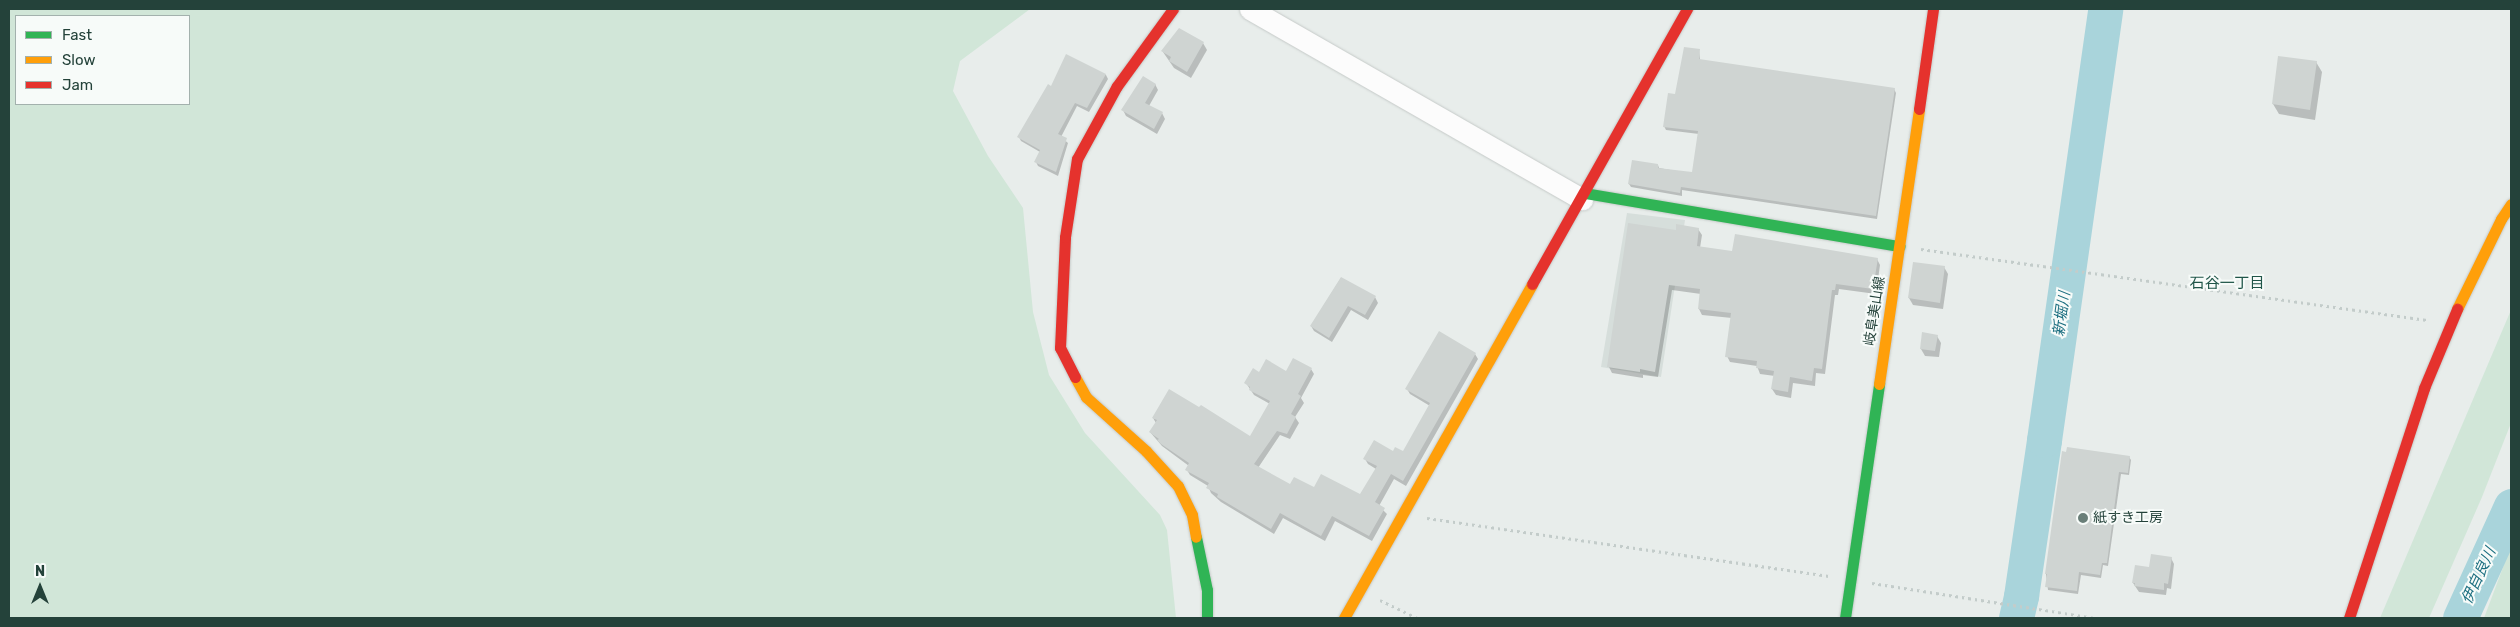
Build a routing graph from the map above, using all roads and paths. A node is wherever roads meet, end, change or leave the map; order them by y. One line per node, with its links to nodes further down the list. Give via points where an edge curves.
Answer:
1 (1173, 9): 12 (street, via 1117,86 1077,159 1065,237 1060,348 1086,397 1146,451 1178,486 1192,515 1207,590)
2 (1250, 9): 5 (street)
3 (1687, 9): 5 (street)
4 (1933, 9): 7 (street, 岐阜美山線)
5 (1584, 196): 7 (street); 9 (street)
6 (2511, 204): 17 (street, via 2448,327 2424,388)
7 (1900, 246): 8 (path); 10 (street, 岐阜美山線)
8 (2431, 320)
9 (1403, 515): 10 (path); 11 (street)
10 (1850, 579): 15 (street, 岐阜美山線); 16 (path)
11 (1360, 589): 13 (street); 14 (path)
12 (1207, 618)
13 (1344, 618)
14 (1417, 618)
15 (1845, 618)
16 (2096, 618)
17 (2349, 618)

